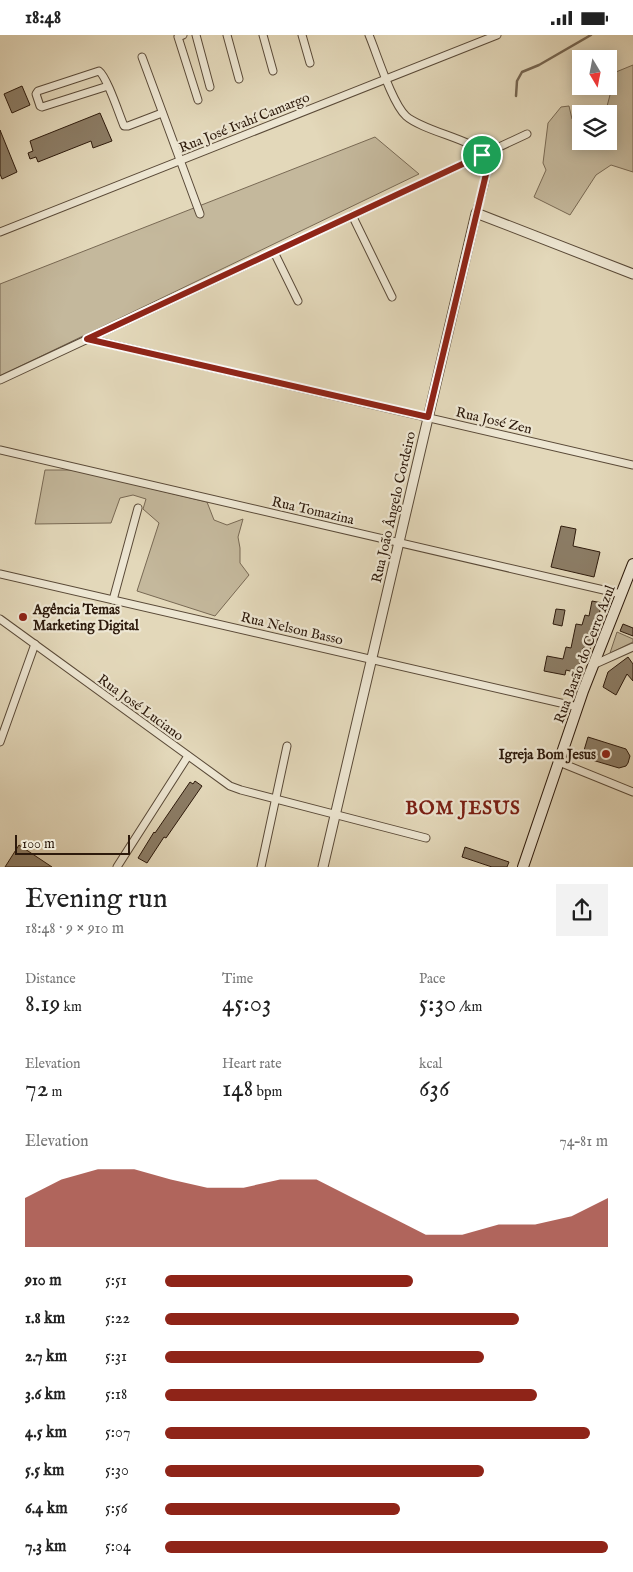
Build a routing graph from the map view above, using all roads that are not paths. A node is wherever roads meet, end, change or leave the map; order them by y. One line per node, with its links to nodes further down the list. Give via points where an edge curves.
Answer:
1 (183, 35): 15 (street, via 178,37)
2 (196, 35): 14 (street)
3 (227, 35): 11 (street)
4 (263, 35): 10 (street)
5 (302, 35): 9 (street)
6 (369, 35): 12 (street)
7 (497, 35): 12 (street, Rua José Ivahí Camargo)
8 (142, 57): 16 (street)
9 (310, 63)
10 (273, 71)
11 (239, 79)
12 (387, 79): 18 (street, via 406,116 469,144); 19 (street, Rua José Ivahí Camargo)
13 (108, 86): 13 (street, via 42,107 36,94 99,71); 16 (street, via 125,127)
14 (210, 87)
15 (198, 100)
16 (162, 113): 19 (street)
17 (527, 134): 18 (street)
18 (482, 155): 20 (street, Rua João Ângelo Cordeiro, via 487,170); 22 (street)
19 (180, 160): 21 (street); 23 (street, Rua José Ivahí Camargo)
20 (476, 213): 25 (street); 30 (street, Rua João Ângelo Cordeiro)
21 (200, 214)
22 (352, 215): 24 (street); 26 (street)
23 (0, 231)
24 (274, 252): 27 (street); 28 (street)
25 (633, 274)
26 (392, 297)
27 (298, 301)
28 (87, 339): 29 (street); 30 (street, Rua José Zen)
29 (0, 380)
30 (428, 417): 32 (street, Rua José Zen); 34 (street, Rua João Ângelo Cordeiro)
31 (0, 450): 34 (street, Rua Tomazina)
32 (633, 465)
33 (138, 508): 38 (street)
34 (399, 542): 37 (street, Rua Tomazina); 42 (street, Rua João Ângelo Cordeiro)
35 (633, 564): 37 (main road, Rua Barão do Cerro Azul)
36 (0, 574): 38 (street, Rua Nelson Basso)
37 (621, 594): 43 (main road, Rua Barão do Cerro Azul)
38 (113, 600): 42 (street, Rua Nelson Basso)
39 (0, 619): 40 (street, Rua José Luciano)
40 (35, 644): 45 (street); 47 (street, Rua José Luciano)
41 (633, 647): 43 (street)
42 (372, 659): 44 (street, Rua Nelson Basso); 51 (street, Rua João Ângelo Cordeiro)
43 (593, 665): 44 (main road, Rua Barão do Cerro Azul)
44 (578, 707): 48 (main road, Rua Barão do Cerro Azul)
45 (0, 742)
46 (287, 747): 50 (street)
47 (188, 756): 50 (street, Rua José Luciano, via 230,786); 53 (street)
48 (558, 762): 49 (street); 56 (main road, Rua Barão do Cerro Azul)
49 (633, 792)
50 (276, 799): 51 (street, Rua José Luciano); 54 (street)
51 (335, 815): 52 (street, Rua José Luciano); 55 (street, Rua João Ângelo Cordeiro)
52 (426, 838)
53 (117, 867)
54 (260, 867)
55 (323, 867)
56 (523, 867)

